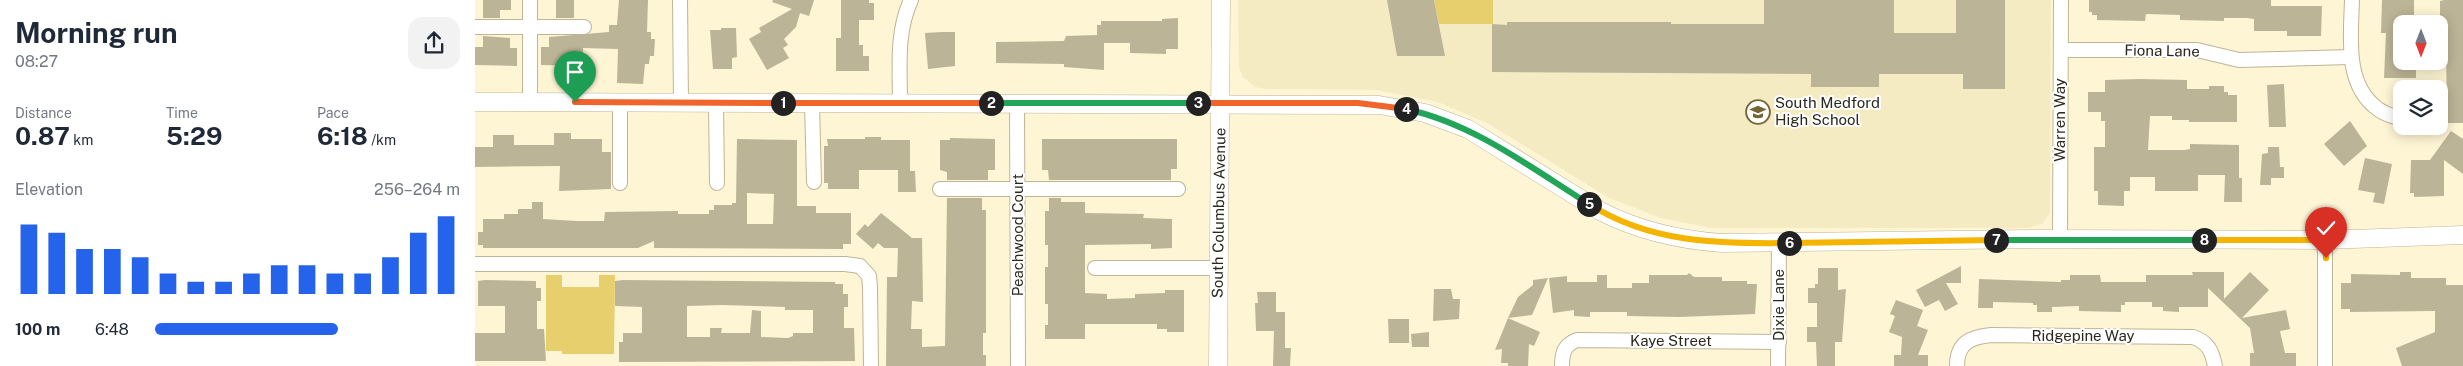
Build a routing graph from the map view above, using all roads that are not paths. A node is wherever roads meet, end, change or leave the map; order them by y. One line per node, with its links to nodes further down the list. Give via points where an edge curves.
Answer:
1 (529, 0): 8 (street)
2 (680, 0): 15 (street)
3 (911, 0): 18 (street, via 900,38)
4 (1221, 0): 19 (main road, South Columbus Avenue)
5 (2061, 0): 10 (street, Warren Way)
6 (2352, 0): 11 (street)
7 (475, 27): 8 (street)
8 (530, 27): 9 (street); 13 (street)
9 (584, 27)
10 (2061, 50): 11 (street, Fiona Lane, via 2197,50 2239,60); 29 (street, Warren Way)
11 (2351, 58): 21 (street, via 2364,96 2379,110)
12 (475, 102): 13 (main road)
13 (530, 102): 14 (main road)
14 (621, 103): 15 (main road); 23 (street)
15 (681, 103): 16 (main road)
16 (716, 103): 17 (main road); 24 (street)
17 (812, 103): 18 (main road); 22 (street)
18 (900, 103): 20 (main road)
19 (1220, 103): 20 (main road); 31 (main road, via 1358,103 1425,113 1481,137 1622,222 1672,238 1699,242); 34 (main road, South Columbus Avenue)
20 (1017, 104): 26 (street, Peachwood Court)
21 (2393, 116)
22 (814, 182)
23 (620, 183)
24 (717, 183)
25 (940, 189): 26 (street)
26 (1017, 189): 27 (street); 37 (street, Peachwood Court)
27 (1179, 189)
28 (2463, 235): 30 (main road)
29 (2060, 239): 30 (main road); 31 (main road)
30 (2325, 240): 43 (street)
31 (1779, 243): 35 (street, Dixie Lane)
32 (475, 264): 36 (street, via 860,266 869,276)
33 (1095, 268): 34 (street)
34 (1219, 268): 38 (main road, South Columbus Avenue)
35 (1779, 342): 39 (street, Kaye Street, via 1577,340 1566,347); 40 (street, Dixie Lane)
36 (871, 366)
37 (1018, 366)
38 (1218, 366)
39 (1562, 366)
40 (1778, 366)
41 (1957, 366): 42 (street, Ridgepine Way, via 1962,346 1972,338 1991,335 2193,337 2206,344)
42 (2215, 366)
43 (2325, 366)

